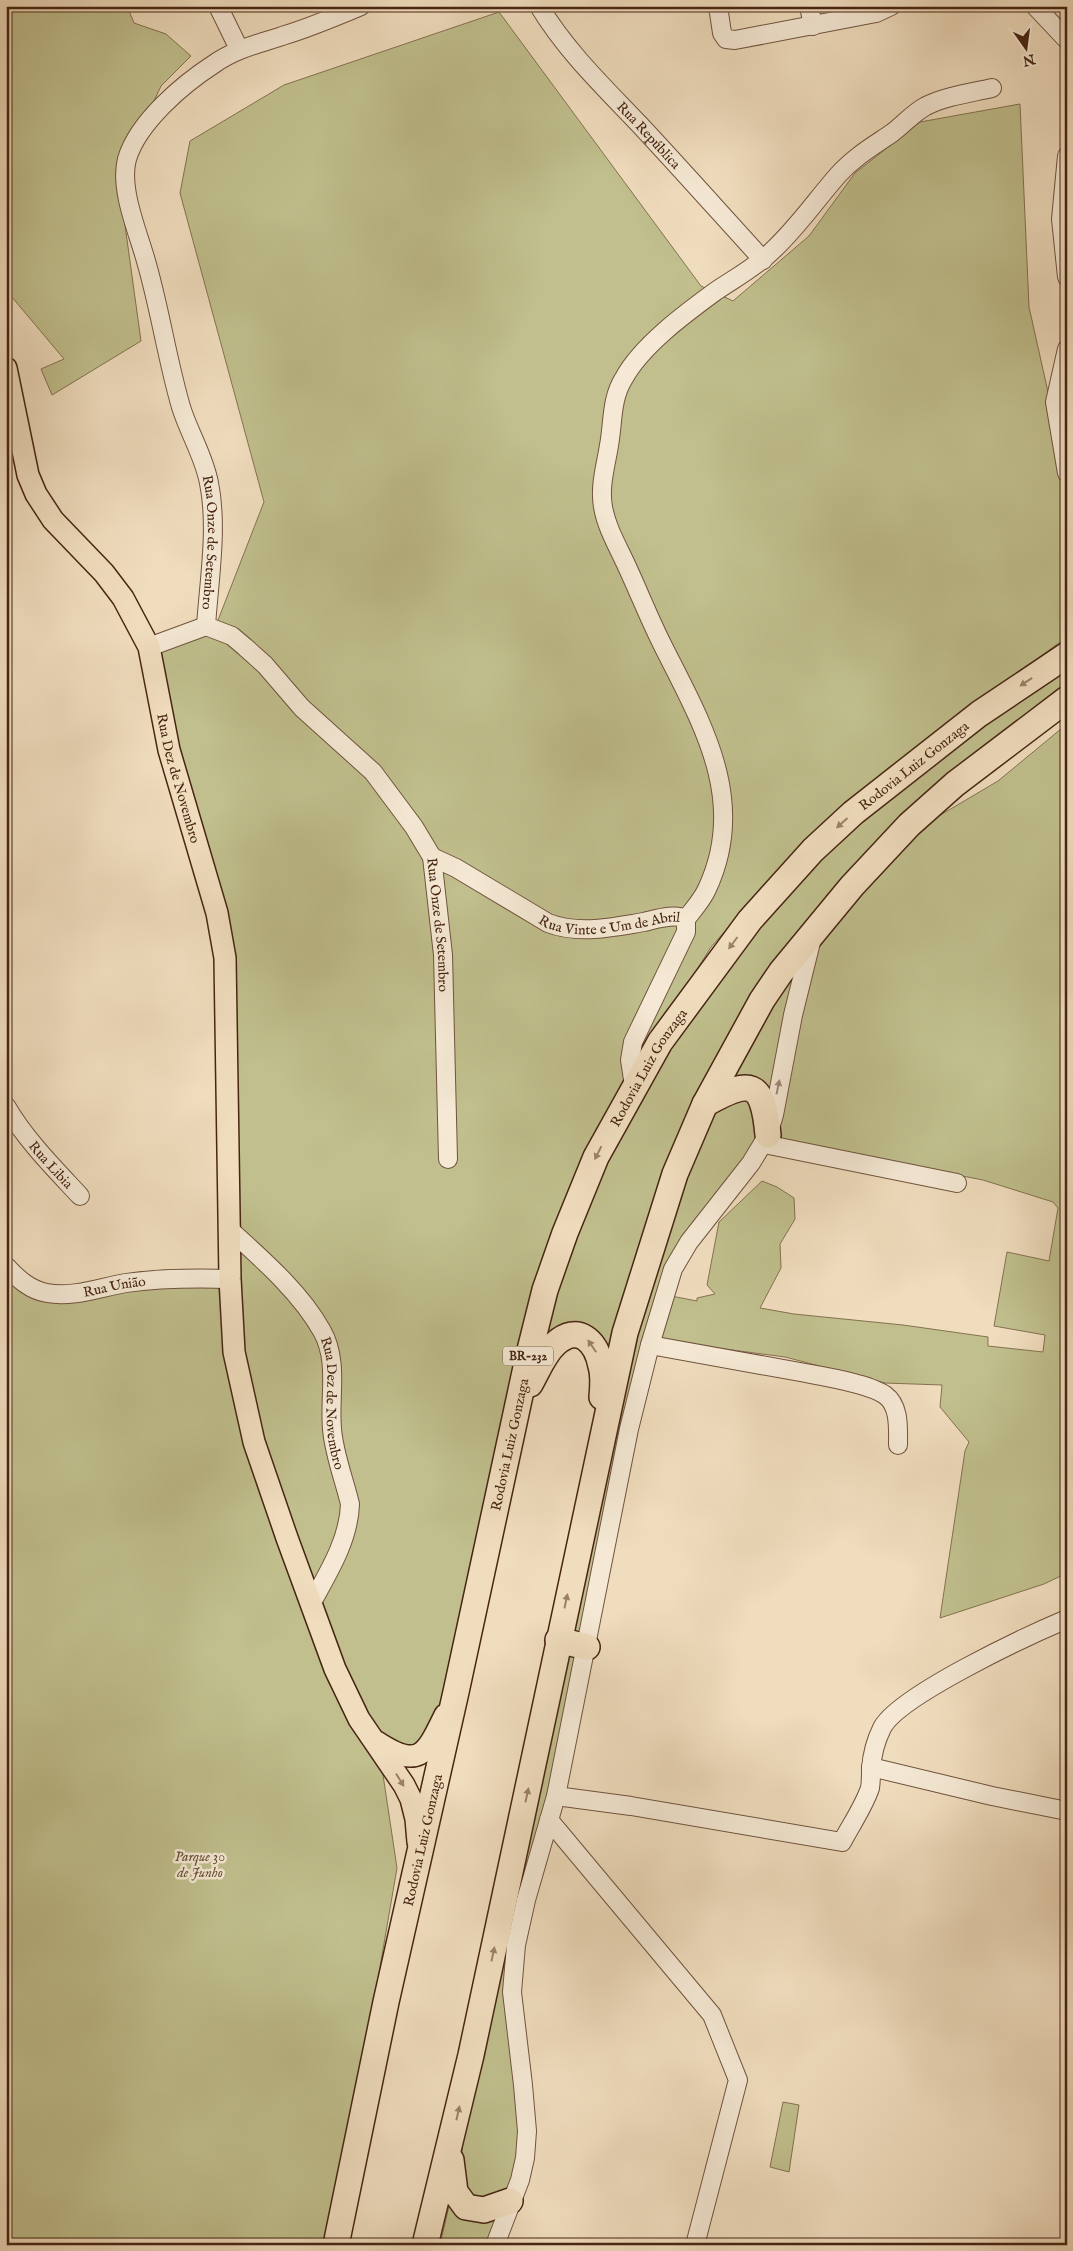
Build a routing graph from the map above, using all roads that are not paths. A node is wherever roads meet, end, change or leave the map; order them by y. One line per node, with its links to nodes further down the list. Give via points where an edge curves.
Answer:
1 (218, 6): 10 (street)
2 (361, 6): 10 (street, Rua Onze de Setembro, via 281,37)
3 (539, 6): 13 (street, Rua República, via 574,56)
4 (718, 6): 8 (street, via 726,39)
5 (809, 6): 8 (street)
6 (891, 6): 8 (street, via 876,13)
7 (1035, 6): 9 (street)
8 (813, 26)
9 (1067, 40)
10 (239, 49): 18 (street, Rua Onze de Setembro, via 203,71 175,94 134,143 125,173 125,186 150,274 182,410 210,485 212,530)
11 (992, 88): 13 (street, via 926,106 860,153)
12 (1067, 156): 14 (street, via 1061,219)
13 (762, 260): 23 (street, via 685,316 632,365 614,403 602,483 603,510 610,531 700,719 721,782 725,816 718,859 707,888)
14 (1067, 277)
15 (1067, 349): 17 (street, via 1055,402)
16 (6, 368): 19 (main road, Rua Dez de Novembro, via 28,475 36,494 58,526 104,573 123,598)
17 (1067, 473)
18 (206, 626): 19 (street); 22 (street, Rua Onze de Setembro, via 227,634 245,647 302,708 373,772)
19 (149, 647): 32 (main road, Rua Dez de Novembro, via 169,750 222,938 226,984)
20 (1067, 655): 25 (highway, Rodovia Luiz Gonzaga / BR-232, one-way to 25, via 979,714 853,813 813,850 744,928 660,1042)
21 (1067, 699): 24 (highway, BR-232, via 955,784 909,825 868,867)
22 (432, 857): 23 (street, Rua Vinte e Um de Abril, via 558,927 582,930 665,918); 29 (street, Rua Onze de Setembro, via 444,955)
23 (686, 920): 25 (street, Rua Vinte e Um de Abril, via 686,932 633,1042 630,1060)
24 (813, 934): 26 (highway, BR-232, via 771,985); 28 (street, one-way to 24)
25 (634, 1086): 36 (highway, Rodovia Luiz Gonzaga / BR-232, one-way to 36, via 596,1157 565,1233 545,1290)
26 (705, 1104): 28 (highway, via 736,1088 752,1090 764,1105); 38 (highway, BR-232, via 664,1203 625,1334)
27 (9, 1117): 31 (street, Rua Libia)
28 (766, 1139): 30 (street); 35 (street, via 673,1269)
29 (448, 1158)
30 (957, 1183)
31 (80, 1196)
32 (230, 1230): 34 (main road, Rua Dez de Novembro); 39 (street, Rua Dez de Novembro, via 274,1271 304,1306 328,1346 334,1442 350,1512 346,1533 331,1569)
33 (6, 1266): 34 (street, Rua União, via 30,1288 64,1295 155,1279)
34 (230, 1279): 39 (main road, Rua Dez de Novembro, via 231,1327 237,1374 254,1442)
35 (650, 1345): 37 (street, via 838,1379 873,1390 885,1395 894,1407); 42 (street, via 629,1429)
36 (519, 1404): 38 (highway, BR-232, one-way to 36, via 603,1379 599,1356 589,1339 577,1334 555,1344); 43 (highway, Rodovia Luiz Gonzaga / BR-232)
37 (898, 1445)
38 (596, 1462): 41 (highway, BR-232, one-way to 38)
39 (311, 1604): 44 (main road, Rua Dez de Novembro, via 334,1668)
40 (1067, 1619): 45 (street, via 971,1665 893,1714 882,1728)
41 (558, 1640): 42 (highway); 50 (highway, BR-232, one-way to 41)
42 (587, 1647): 46 (street)
43 (456, 1692): 44 (main road, via 431,1743 420,1753 410,1757 397,1755); 49 (highway, Rodovia Luiz Gonzaga / BR-232)
44 (372, 1739): 49 (main road, Rua Dez de Novembro, one-way to 49, via 404,1785 414,1806)
45 (871, 1767): 46 (street, via 868,1792 842,1842); 47 (street)
46 (556, 1796): 48 (street)
47 (1067, 1811)
48 (549, 1820): 51 (street, via 526,1900 512,1971 526,2131 520,2180); 55 (street, via 712,2015 738,2080)
49 (418, 1862): 52 (highway, Rodovia Luiz Gonzaga / BR-232)
50 (450, 2149): 51 (highway, via 455,2192 466,2207 484,2210); 53 (highway, BR-232)
51 (510, 2201): 54 (street)
52 (336, 2245)
53 (425, 2245)
54 (495, 2245)
55 (695, 2245)

